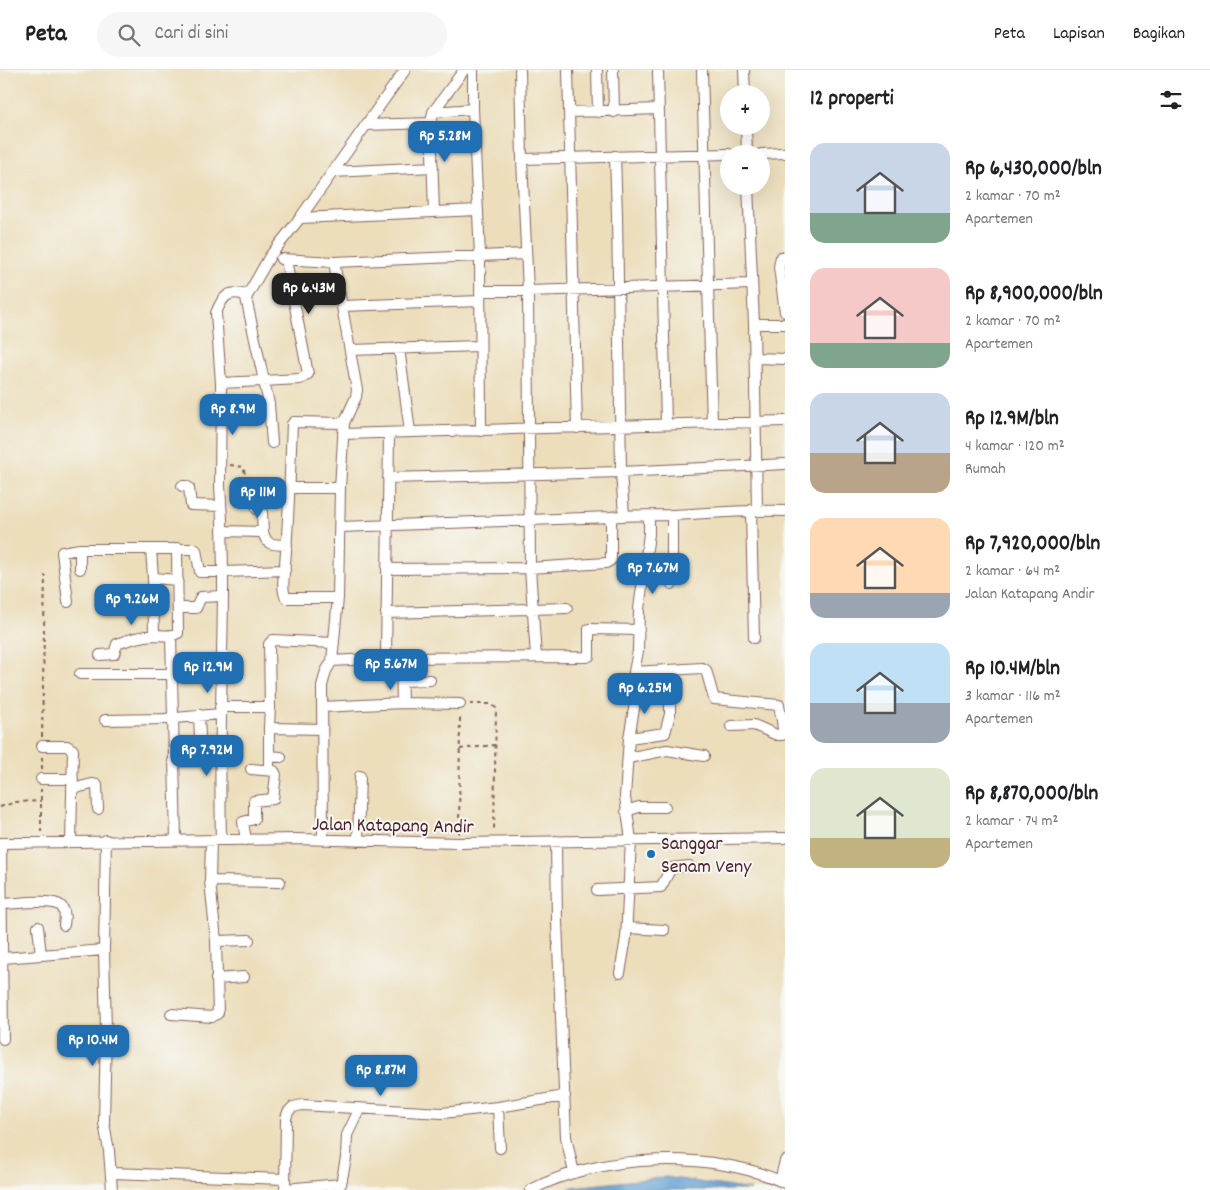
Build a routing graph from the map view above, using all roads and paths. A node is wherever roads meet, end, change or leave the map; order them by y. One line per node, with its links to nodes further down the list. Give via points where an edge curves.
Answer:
1 (405, 70): 18 (street)
2 (464, 70): 17 (street)
3 (473, 70): 12 (street)
4 (520, 70): 26 (street)
5 (568, 70): 14 (street)
6 (597, 70): 15 (street)
7 (613, 70): 16 (street)
8 (658, 70): 13 (street)
9 (702, 70): 20 (street)
10 (744, 70): 11 (street)
11 (745, 85)
12 (473, 109): 17 (street); 30 (street)
13 (659, 109): 16 (street); 23 (street)
14 (570, 112): 15 (street); 25 (street)
15 (598, 112): 16 (street)
16 (614, 112)
17 (432, 117): 18 (street); 27 (street)
18 (366, 125): 28 (street)
19 (785, 153): 22 (street)
20 (704, 154): 21 (street); 23 (street); 41 (street)
21 (720, 154)
22 (770, 154)
23 (660, 155): 24 (street); 40 (street)
24 (615, 156): 25 (street); 42 (street)
25 (570, 158): 26 (street); 43 (street)
26 (522, 159): 33 (street)
27 (433, 167): 28 (street); 31 (street)
28 (333, 172): 32 (street)
29 (748, 195): 39 (street)
30 (478, 210): 31 (street); 34 (street)
31 (434, 212): 32 (street)
32 (300, 218): 35 (street)
33 (526, 254): 34 (street); 44 (street)
34 (480, 255): 38 (street); 46 (street)
35 (270, 256): 37 (street); 45 (street)
36 (785, 257): 48 (street, via 781,257 779,267)
37 (286, 260): 38 (street); 56 (street, via 308,374 300,378)
38 (334, 262): 47 (street)
39 (752, 284): 41 (street); 49 (street)
40 (663, 286): 41 (street); 42 (street); 63 (street)
41 (708, 286): 64 (street)
42 (618, 289): 43 (street); 65 (street)
43 (573, 290): 44 (street); 66 (street)
44 (528, 291): 46 (street); 67 (street)
45 (247, 295): 56 (street); 57 (street, via 236,292 226,295 216,312)
46 (480, 296): 47 (street); 51 (street)
47 (342, 306): 53 (street)
48 (785, 312)
49 (754, 324): 50 (street); 54 (street)
50 (785, 324)
51 (480, 346): 52 (street); 68 (street)
52 (399, 348): 53 (street); 69 (street)
53 (350, 350): 62 (street, via 357,394)
54 (754, 358): 55 (street); 60 (street)
55 (785, 359)
56 (264, 380): 57 (street); 58 (street)
57 (221, 383): 59 (street)
58 (268, 404): 59 (street); 72 (street)
59 (222, 406): 73 (street)
60 (756, 421): 61 (street); 64 (street); 75 (street)
61 (785, 421)
62 (344, 423): 70 (street); 80 (street, via 292,424)
63 (666, 424): 64 (street); 65 (street)
64 (712, 424)
65 (620, 426): 66 (street); 76 (street)
66 (578, 428): 67 (street)
67 (530, 430): 68 (street); 77 (street)
68 (481, 431): 69 (street)
69 (410, 432): 71 (street)
70 (343, 434): 71 (street); 81 (street)
71 (389, 434): 78 (street)
72 (272, 444)
73 (220, 464): 80 (path, via 243,466 250,489); 82 (street)
74 (785, 464): 75 (street)
75 (756, 465): 76 (street); 84 (street)
76 (621, 472): 77 (street); 86 (street)
77 (529, 474): 78 (street); 90 (street)
78 (388, 478): 91 (street)
79 (182, 486): 82 (street, via 189,488 191,505)
80 (290, 488): 81 (street); 95 (street)
81 (340, 488): 92 (street)
82 (221, 506): 93 (street)
83 (257, 508): 94 (street, via 262,512)
84 (754, 510): 85 (street); 87 (street); 118 (street)
85 (785, 511)
86 (624, 515): 88 (street); 89 (street)
87 (672, 515): 88 (street); 107 (street)
88 (649, 516): 115 (street)
89 (611, 517): 90 (street); 99 (street, via 611,560)
90 (531, 520): 91 (street); 99 (street)
91 (388, 524): 92 (street); 101 (street)
92 (340, 527): 109 (street)
93 (222, 531): 94 (street); 103 (street)
94 (263, 532): 95 (street, via 268,544)
95 (287, 545): 102 (street)
96 (177, 548): 98 (street); 103 (street, via 196,550 200,572); 106 (street)
97 (80, 549): 98 (street); 100 (street); 110 (street, via 62,552)
98 (151, 549): 105 (street)
99 (530, 568): 101 (street); 113 (street)
100 (80, 569)
101 (387, 569): 114 (street)
102 (284, 570): 103 (street); 109 (street, via 286,598)
103 (223, 572): 108 (street)
104 (46, 575): 145 (path)
105 (154, 578): 106 (street); 116 (street)
106 (178, 580): 111 (street)
107 (672, 584)
108 (223, 596): 111 (street, via 201,596 196,608); 128 (street)
109 (338, 598): 119 (street)
110 (68, 602)
111 (178, 608): 117 (street, via 178,633)
112 (567, 608): 113 (street)
113 (533, 610): 114 (street); 121 (street)
114 (386, 613): 122 (street)
115 (639, 630): 121 (street, via 590,628 588,657); 125 (street)
116 (154, 635): 117 (street); 120 (street, via 118,643 115,653)
117 (171, 636): 127 (street)
118 (754, 638)
119 (334, 643): 124 (street); 134 (street, via 273,640 269,644)
120 (100, 655)
121 (536, 657): 123 (street)
122 (386, 658): 123 (street); 124 (street)
123 (401, 658): 130 (street)
124 (332, 660): 135 (street, via 323,678)
125 (634, 672): 140 (street, via 702,668 706,670 714,699 779,705 782,735 754,725); 143 (street, via 635,703)
126 (80, 674): 127 (street)
127 (172, 674): 128 (street); 138 (street)
128 (223, 675): 136 (street)
129 (430, 680): 130 (street)
130 (402, 681): 131 (street)
131 (402, 703): 132 (street); 135 (street)
132 (460, 704): 144 (path, via 491,704 496,707); 146 (path)
133 (670, 705): 143 (street, via 665,734)
134 (270, 706): 136 (street); 141 (street)
135 (322, 707): 142 (street)
136 (220, 710): 137 (street); 165 (street)
137 (199, 715): 138 (street); 151 (street, via 200,760)
138 (173, 717): 139 (street); 151 (street)
139 (105, 720)
140 (731, 726)
141 (268, 728): 142 (street); 147 (street)
142 (322, 728): 167 (street)
143 (629, 738): 150 (street)
144 (495, 745): 146 (path); 173 (path)
145 (42, 746): 155 (path); 156 (street, via 72,748)
146 (459, 749): 175 (path)
147 (269, 756): 149 (street); 153 (street)
148 (704, 756): 150 (street, via 667,750)
149 (281, 757)
150 (628, 758): 161 (street)
151 (173, 761): 164 (street)
152 (250, 769): 153 (street)
153 (269, 770): 166 (street, via 276,772 273,800 254,801 254,819 243,822)
154 (360, 776): 169 (street)
155 (41, 779): 156 (street); 157 (path)
156 (72, 784): 160 (street, via 97,785); 172 (street)
157 (41, 801): 158 (path, via 16,802); 171 (path)
158 (0, 807)
159 (665, 807): 161 (street, via 639,807)
160 (98, 809)
161 (626, 811): 168 (street)
162 (785, 838): 168 (street, Jalan Katapang Andir)
163 (106, 840): 164 (street, Jalan Katapang Andir); 172 (street, Jalan Katapang Andir); 188 (street)
164 (176, 840): 165 (street, Jalan Katapang Andir)
165 (216, 840): 166 (street, Jalan Katapang Andir); 177 (street)
166 (246, 840): 167 (street, Jalan Katapang Andir)
167 (323, 840): 169 (street, Jalan Katapang Andir)
168 (631, 840): 170 (street, Jalan Katapang Andir); 179 (street)
169 (358, 841): 175 (street, Jalan Katapang Andir)
170 (556, 841): 173 (street, Jalan Katapang Andir); 196 (street)
171 (41, 842): 172 (street, Jalan Katapang Andir); 174 (street, Jalan Katapang Andir)
172 (71, 842)
173 (494, 842): 175 (street, Jalan Katapang Andir)
174 (1, 843): 181 (street)
175 (459, 843)
176 (689, 866): 179 (street, via 672,868 661,887)
177 (210, 882): 178 (street); 187 (street)
178 (280, 882)
179 (628, 889): 180 (street); 184 (street)
180 (597, 890)
181 (2, 904): 182 (street, via 57,904 63,910); 190 (street)
182 (64, 925)
183 (38, 927): 189 (street)
184 (627, 928): 185 (street); 191 (street)
185 (664, 930)
186 (249, 940): 187 (street)
187 (216, 941): 193 (street)
188 (104, 950): 189 (street); 201 (street, via 104,1123)
189 (41, 955): 190 (street)
190 (3, 958): 195 (street)
191 (620, 973)
192 (244, 977): 193 (street)
193 (216, 979): 194 (street, via 217,1014)
194 (171, 1014)
195 (2, 1038)
196 (565, 1096): 198 (street); 202 (street, via 568,1147)
197 (360, 1108): 198 (street, via 442,1113); 204 (street, via 347,1136 341,1184); 204 (street, via 302,1105 288,1112)
198 (498, 1108): 199 (street)
199 (500, 1148)
200 (785, 1161): 203 (street)
201 (111, 1173): 204 (street); 205 (street)
202 (574, 1173): 203 (street, via 666,1160 718,1165); 206 (street)
203 (783, 1182)
204 (285, 1186)
205 (112, 1190)
206 (531, 1190)

